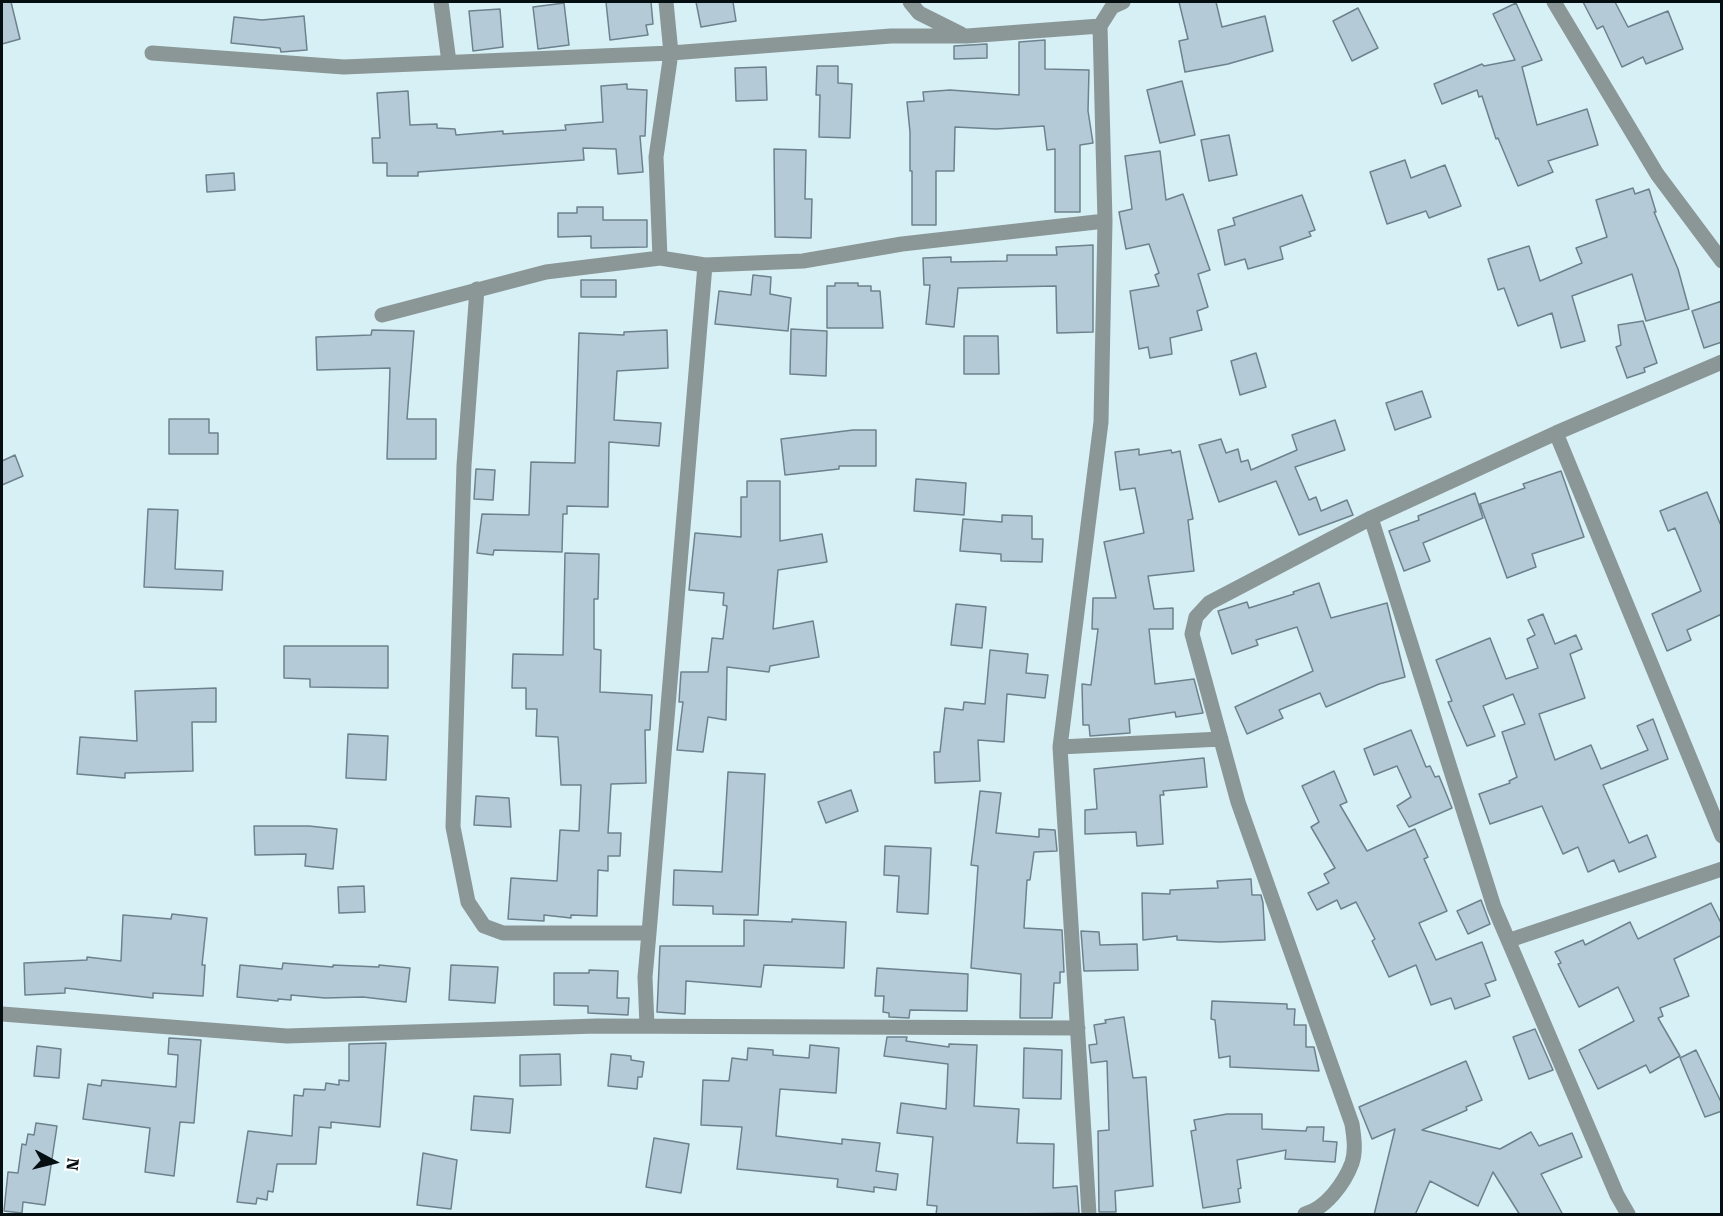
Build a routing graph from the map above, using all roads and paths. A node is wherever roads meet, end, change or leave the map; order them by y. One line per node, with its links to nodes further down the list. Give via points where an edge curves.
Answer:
1 (441, 2): 10 (street)
2 (666, 2): 9 (street)
3 (910, 2): 7 (street, via 919,13)
4 (1123, 2): 6 (street, via 1112,8)
5 (1554, 2): 13 (street, via 1657,174)
6 (1101, 26): 7 (street); 11 (street)
7 (967, 36): 9 (street, via 891,36)
8 (152, 53): 10 (street, via 344,67)
9 (671, 53): 10 (street); 12 (street, via 656,157)
10 (449, 63)
11 (1105, 221): 14 (street, via 902,244 803,261); 21 (street, via 1101,422)
12 (660, 258): 14 (street); 15 (street, via 546,272)
13 (1722, 261)
14 (705, 265): 24 (street)
15 (477, 289): 16 (street); 24 (street, via 464,465 453,827 468,902 484,926 503,933)
16 (382, 315)
17 (1722, 362): 18 (street)
18 (1556, 434): 19 (street); 22 (street)
19 (1371, 518): 20 (street, via 1209,603 1196,617 1192,634); 25 (street, via 1494,907)
20 (1221, 739): 21 (street); 30 (street, via 1238,802 1352,1124 1352,1163 1327,1203)
21 (1060, 747): 28 (street)
22 (1722, 836)
23 (1722, 870): 25 (street)
24 (648, 933): 27 (street)
25 (1510, 940): 31 (street)
26 (2, 1014): 27 (street, via 287,1036)
27 (647, 1026): 28 (street)
28 (1078, 1028): 29 (street)
29 (1089, 1215)
30 (1305, 1215)
31 (1628, 1215)

